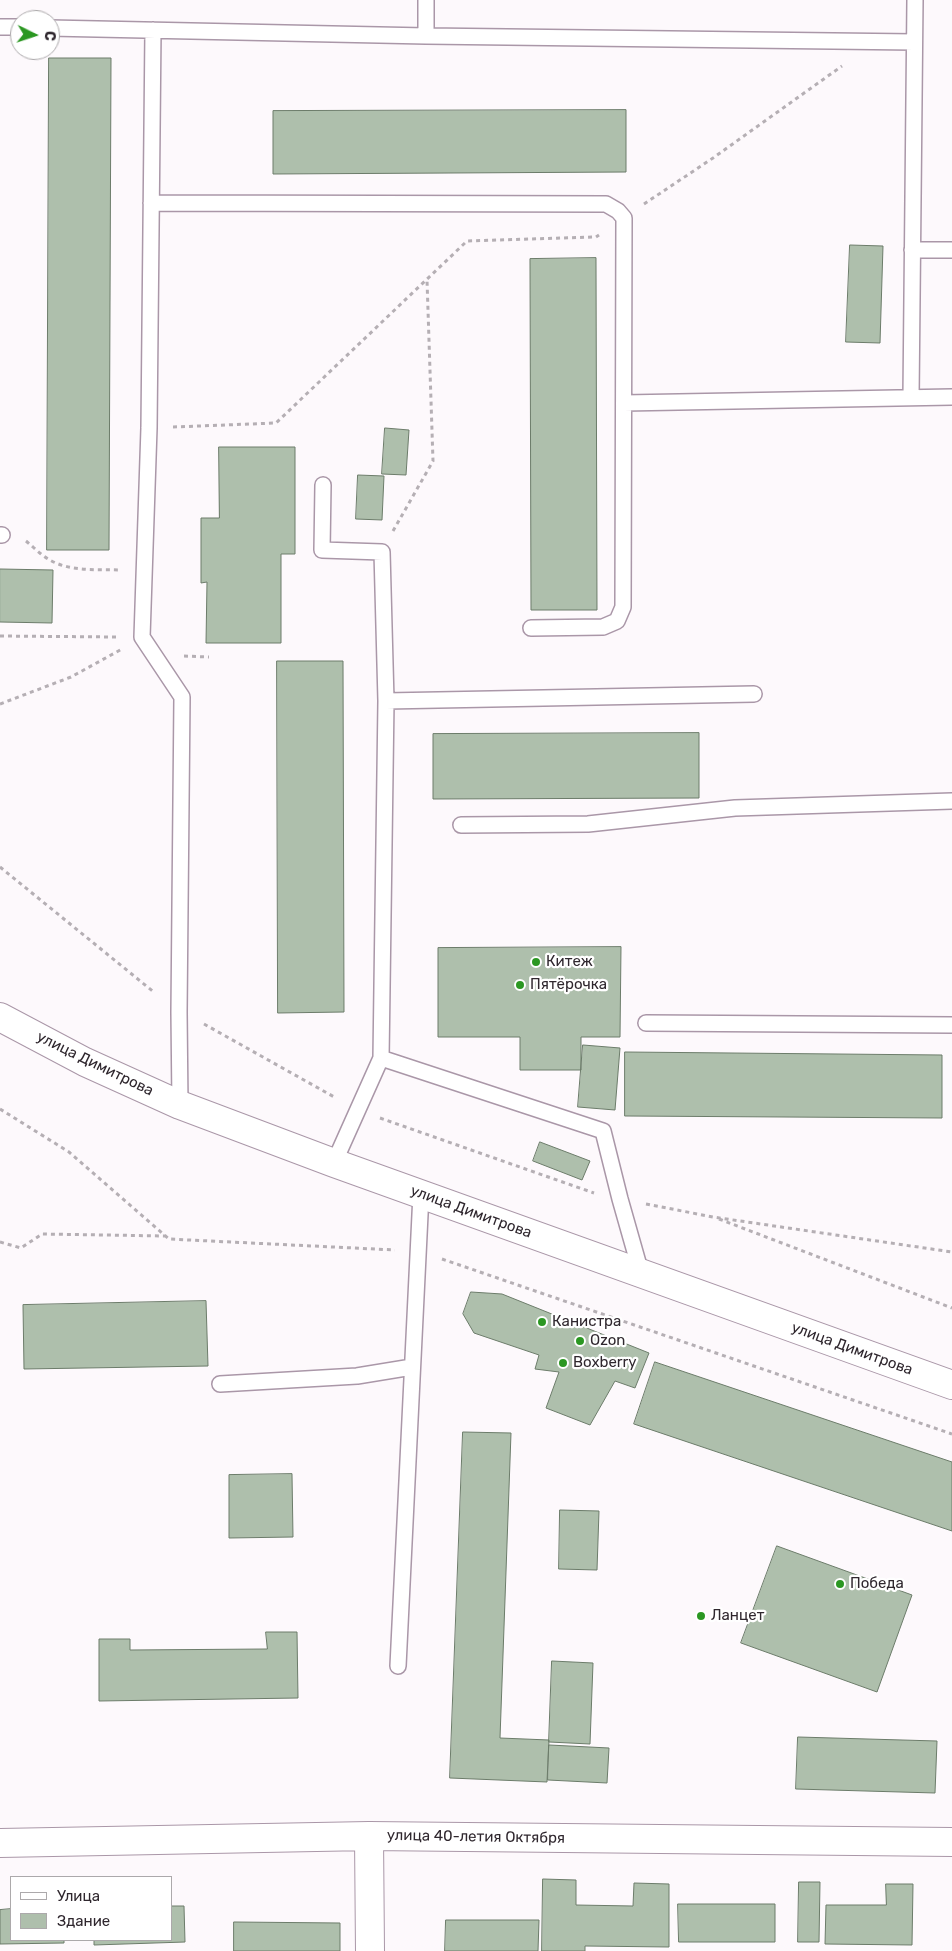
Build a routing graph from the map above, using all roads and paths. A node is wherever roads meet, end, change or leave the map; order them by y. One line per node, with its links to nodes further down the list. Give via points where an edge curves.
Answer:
1 (426, 0): 5 (lane)
2 (915, 0): 7 (lane)
3 (60, 28): 4 (lane)
4 (153, 30): 5 (lane); 8 (lane)
5 (426, 36): 6 (lane)
6 (877, 41): 7 (lane); 9 (path)
7 (914, 42): 10 (lane)
8 (151, 203): 9 (lane, via 606,204); 16 (lane)
9 (624, 218): 12 (path, via 596,237 467,242); 15 (lane)
10 (912, 250): 11 (lane); 13 (lane)
11 (952, 250)
12 (427, 280): 16 (path, via 276,422); 19 (path, via 433,461)
13 (911, 397): 14 (lane); 15 (lane)
14 (952, 397)
15 (624, 403): 21 (lane, via 623,607 616,621 604,627)
16 (149, 428): 20 (lane)
17 (323, 485): 19 (lane, via 322,550)
18 (1, 535): 20 (path, via 16,536 42,556 70,568)
19 (382, 552): 25 (lane)
20 (144, 570): 23 (lane)
21 (531, 628)
22 (0, 636): 23 (path)
23 (142, 637): 26 (path, via 72,677); 30 (lane, via 182,697)
24 (754, 694): 25 (lane)
25 (386, 702): 34 (lane)
26 (0, 704)
27 (952, 801): 28 (lane, via 735,808 588,824)
28 (461, 824)
29 (0, 867): 30 (path)
30 (179, 1012): 35 (lane); 37 (path)
31 (0, 1016): 35 (street, улица Димитрова, via 85,1062)
32 (646, 1023): 33 (lane)
33 (952, 1025)
34 (380, 1058): 37 (lane); 40 (lane, via 603,1131)
35 (180, 1105): 38 (street, улица Димитрова)
36 (0, 1109): 42 (path, via 69,1152)
37 (357, 1109): 38 (lane); 40 (path, via 605,1197)
38 (334, 1163): 39 (street, улица Димитрова)
39 (421, 1194): 44 (lane); 46 (street, улица Димитрова)
40 (620, 1199): 41 (path); 46 (lane)
41 (713, 1217): 45 (path); 47 (path)
42 (166, 1236): 43 (path, via 42,1234 21,1248); 44 (path, via 169,1239)
43 (0, 1242)
44 (418, 1251): 48 (lane); 51 (path)
45 (952, 1252)
46 (641, 1273): 50 (street, улица Димитрова)
47 (952, 1308)
48 (412, 1367): 49 (lane, via 357,1376); 52 (lane)
49 (220, 1384)
50 (952, 1385)
51 (952, 1434)
52 (398, 1666)
53 (370, 1836): 54 (street, улица 40-летия Октября); 55 (street, улица 40-летия Октября); 56 (street)
54 (952, 1842)
55 (0, 1843)
56 (370, 1951)

